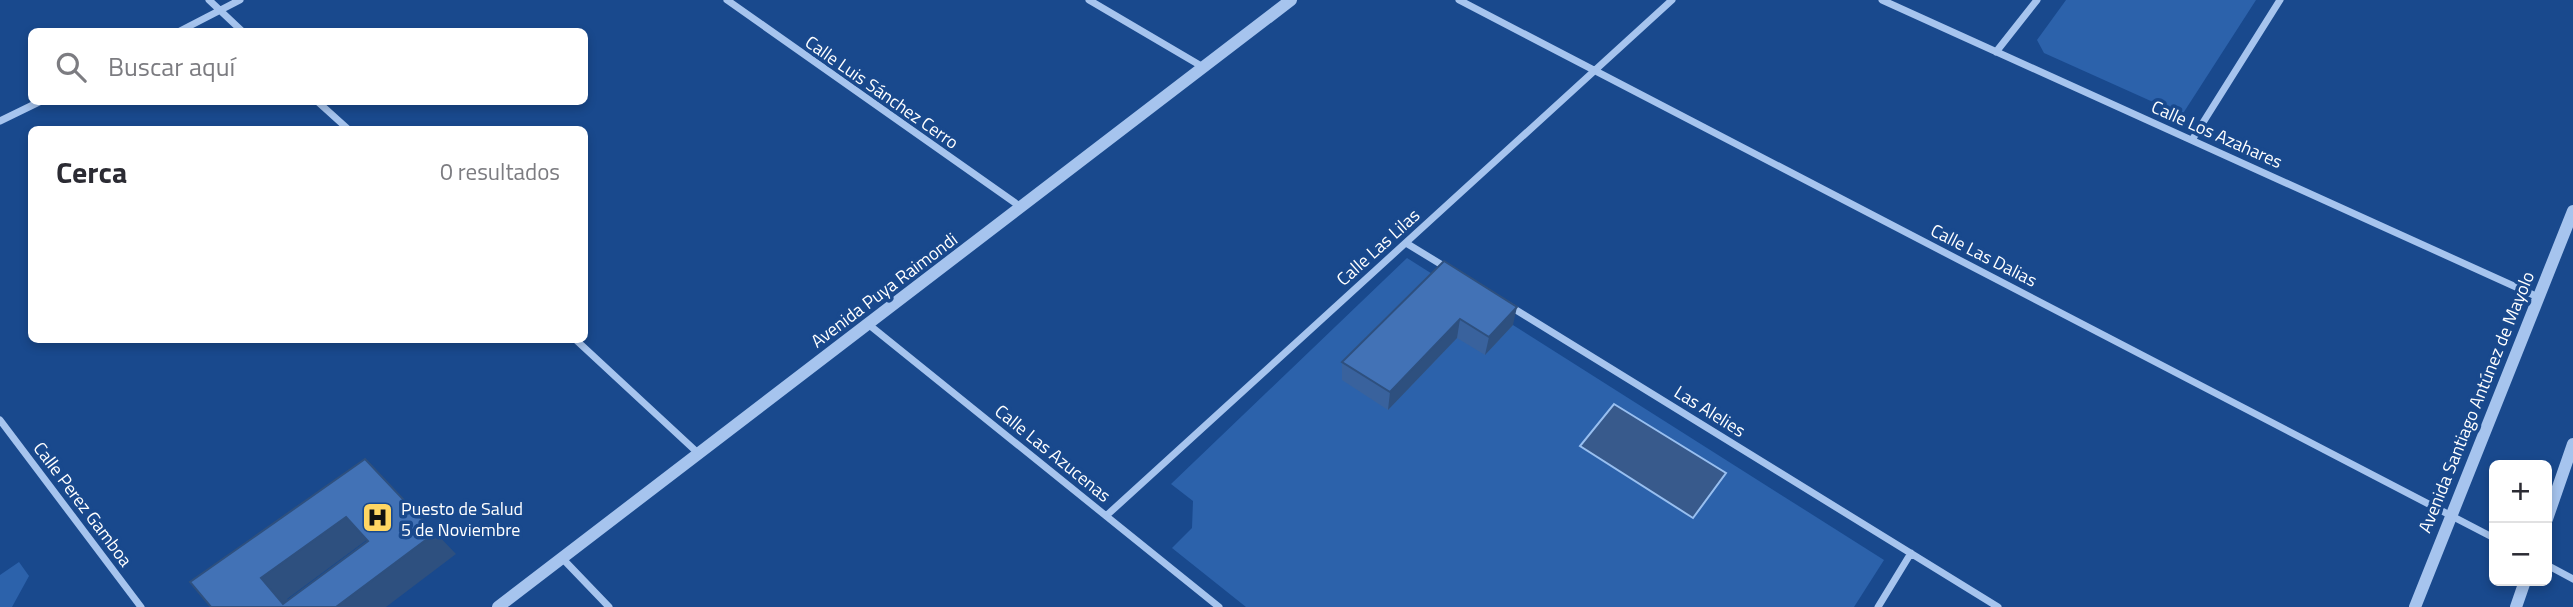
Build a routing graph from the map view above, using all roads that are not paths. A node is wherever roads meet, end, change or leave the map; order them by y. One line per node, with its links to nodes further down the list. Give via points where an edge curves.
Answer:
1 (209, 0): 11 (street)
2 (240, 0): 11 (street)
3 (727, 0): 22 (street, Calle Luis Sánchez Cerro)
4 (1089, 0): 15 (street)
5 (1291, 0): 15 (street, Avenida Puya Raimondi)
6 (1459, 0): 16 (street, Calle Las Dalias)
7 (1672, 0): 16 (street, Calle Las Lilas)
8 (1882, 0): 14 (street, Calle Los Azahares)
9 (2037, 0): 14 (street)
10 (2280, 0): 21 (street)
11 (220, 10): 12 (street); 13 (street)
12 (186, 28)
13 (239, 28)
14 (1996, 52): 21 (street, Calle Los Azahares)
15 (1203, 67): 22 (street, Avenida Puya Raimondi)
16 (1594, 70): 24 (street, Calle Las Lilas); 35 (street, Calle Las Dalias)
17 (33, 105): 19 (street)
18 (321, 105): 20 (street)
19 (0, 121)
20 (345, 126)
21 (2192, 140): 26 (street, Calle Los Azahares)
22 (1021, 207): 28 (street, Avenida Puya Raimondi)
23 (2573, 211): 26 (street, Avenida Santiago Antúnez de Mayolo)
24 (1406, 243): 25 (street); 34 (street, Calle Las Lilas)
25 (1453, 272)
26 (2538, 297): 35 (street, Avenida Santiago Antúnez de Mayolo)
27 (1500, 300): 37 (street, Las Alelies)
28 (868, 324): 32 (street, Avenida Puya Raimondi); 34 (street, Calle Las Azucenas)
29 (579, 343): 32 (street)
30 (0, 420): 42 (street, Calle Perez Gamboa)
31 (2573, 444): 33 (street)
32 (699, 454): 38 (street, Avenida Puya Raimondi)
33 (2552, 505)
34 (1106, 516): 45 (street, Calle Las Azucenas)
35 (2452, 516): 36 (street, Calle Las Dalias); 48 (street, Avenida Santiago Antúnez de Mayolo)
36 (2489, 535)
37 (1911, 553): 46 (street); 47 (street, Las Alelies)
38 (562, 558): 43 (street, Avenida Puya Raimondi); 44 (street)
39 (2552, 568): 40 (street)
40 (2573, 579)
41 (2523, 586): 49 (street)
42 (141, 607)
43 (498, 607)
44 (609, 607)
45 (1219, 607)
46 (1878, 607)
47 (1998, 607)
48 (2415, 607)
49 (2516, 607)

